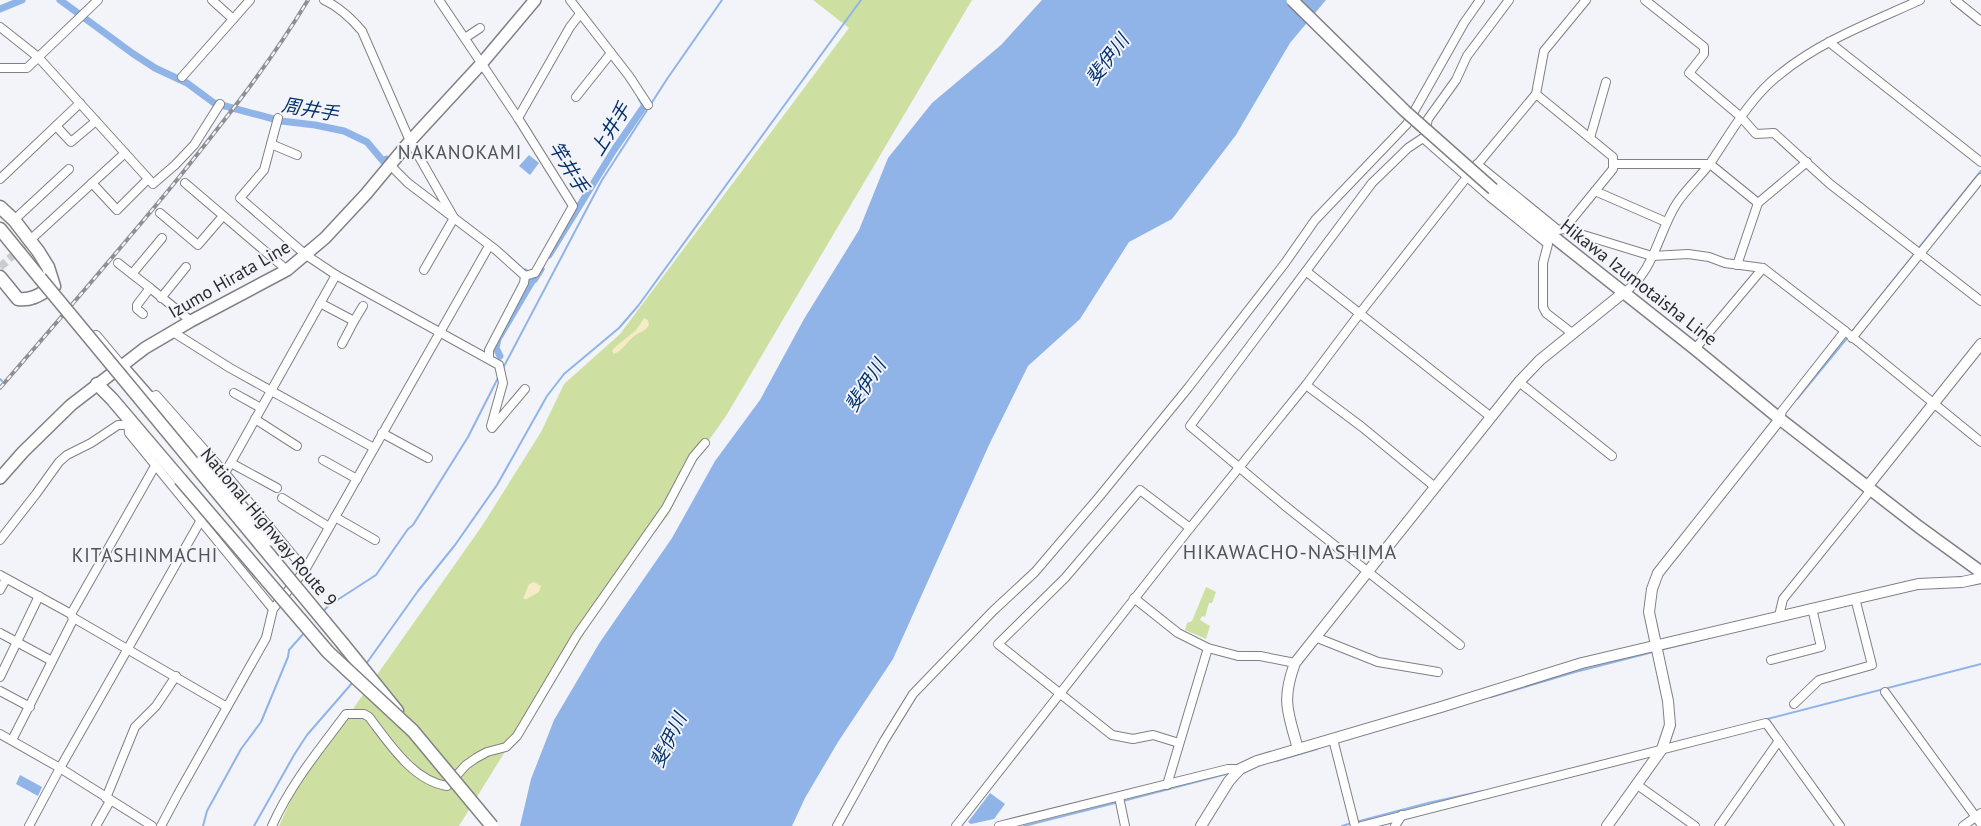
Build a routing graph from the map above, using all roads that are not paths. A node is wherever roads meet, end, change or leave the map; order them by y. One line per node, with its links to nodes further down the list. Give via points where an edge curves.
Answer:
1 (98, 0): 23 (street)
2 (212, 0): 16 (street)
3 (250, 0): 16 (street)
4 (324, 0): 40 (street, via 353,20 362,31)
5 (439, 0): 20 (street)
6 (535, 0): 24 (main road, Izumo Hirata Line)
7 (570, 0): 15 (street)
8 (1292, 0): 88 (main road, Hikawa Izumotaisha Line, bridge, via 1405,111 1493,189)
9 (1480, 0): 200 (street, via 1464,22 1407,124 1315,220 1188,388 1035,572 913,694)
10 (1510, 0): 38 (street, via 1467,56 1456,80 1428,119)
11 (1586, 0): 28 (street, via 1544,52)
12 (1645, 0): 33 (street, via 1704,47 1704,54 1689,73)
13 (1920, 0): 21 (street)
14 (1955, 0): 17 (street)
15 (580, 14): 22 (street); 35 (street)
16 (233, 19): 26 (street)
17 (1981, 21)
18 (0, 27): 23 (street)
19 (480, 28): 20 (street)
20 (465, 38): 24 (street)
21 (1829, 42): 33 (street, via 1777,76); 45 (street)
22 (611, 53): 29 (street); 32 (street)
23 (38, 57): 25 (street, via 28,68); 30 (street)
24 (482, 63): 35 (street); 40 (main road, Izumo Hirata Line)
25 (0, 68)
26 (182, 77)
27 (1606, 82): 39 (street)
28 (1536, 94): 39 (street); 46 (street)
29 (576, 97)
30 (80, 104): 36 (street); 37 (street)
31 (220, 104): 54 (street, via 194,144 175,165 153,184)
32 (648, 105)
33 (1741, 117): 44 (street, via 1756,134 1774,133); 48 (street)
34 (278, 118): 41 (street)
35 (518, 118): 84 (street, via 573,206 535,273)
36 (96, 121): 37 (street, via 71,142); 42 (street)
37 (56, 126): 52 (street)
38 (1423, 138): 51 (street); 81 (street, via 1408,148 1372,184)
39 (1590, 138): 47 (street, via 1613,157)
40 (410, 141): 49 (main road, Izumo Hirata Line); 62 (street)
41 (271, 144): 43 (street); 73 (street, via 264,170 240,198)
42 (125, 153): 54 (street); 55 (street)
43 (297, 155)
44 (1807, 162): 58 (street); 72 (street, via 1830,184)
45 (1981, 162)
46 (1477, 164): 51 (street); 66 (street, via 1558,230)
47 (1614, 164): 48 (street); 57 (street)
48 (1710, 164): 58 (street); 64 (street, via 1678,202)
49 (390, 165): 62 (street); 73 (main road, Izumo Hirata Line)
50 (69, 169): 63 (street)
51 (1467, 177): 93 (street); 100 (street, via 1548,244 1543,263 1543,307)
52 (0, 178)
53 (1981, 178): 72 (street)
54 (148, 179): 55 (street, via 117,210)
55 (92, 183): 69 (street)
56 (185, 183): 61 (street)
57 (1595, 191): 64 (street); 66 (street)
58 (1758, 203): 76 (street)
59 (0, 206): 63 (highway)
60 (160, 212): 61 (street, via 198,245)
61 (223, 216): 79 (street)
62 (454, 218): 70 (street); 80 (street)
63 (14, 220): 69 (highway)
64 (1666, 222): 74 (street)
65 (0, 229): 71 (highway, National Highway Route 9)
66 (1564, 229): 74 (street)
67 (0, 235): 71 (highway, National Highway Route 9)
68 (162, 238): 82 (street)
69 (29, 240): 86 (highway, via 48,266)
70 (489, 246): 84 (street); 97 (street)
71 (17, 251): 160 (highway, National Highway Route 9, bridge)
72 (1920, 254): 90 (street); 101 (street)
73 (306, 255): 79 (main road, Izumo Hirata Line); 83 (street)
74 (1652, 256): 76 (street, via 1688,254); 88 (street, via 1640,278)
75 (118, 263): 82 (street)
76 (1737, 265): 78 (street)
77 (186, 267): 89 (street)
78 (1763, 268): 98 (street); 104 (street)
79 (287, 270): 95 (main road, Izumo Hirata Line)
80 (424, 270)
81 (1307, 272): 93 (street); 130 (street, via 1190,426)
82 (132, 274): 87 (street)
83 (336, 275): 91 (street); 97 (street)
84 (525, 276): 105 (street, via 489,350)
85 (0, 277): 86 (highway, via 18,299 37,297)
86 (54, 286): 106 (street)
87 (150, 288): 89 (street); 94 (street, via 137,304 137,309)
88 (1623, 292): 100 (street); 104 (main road, Hikawa Izumotaisha Line)
89 (161, 298): 95 (street)
90 (1981, 301)
91 (320, 303): 96 (street); 111 (street)
92 (363, 306): 96 (street)
93 (1360, 313): 109 (street); 116 (street)
94 (143, 314)
95 (191, 321): 99 (main road, Izumo Hirata Line)
96 (354, 321): 102 (street)
97 (439, 331): 105 (street); 120 (street)
98 (1845, 331): 101 (street); 118 (street, via 1782,411)
99 (173, 332): 106 (main road, Izumo Hirata Line); 111 (street)
100 (1572, 333): 107 (street)
101 (1852, 338): 114 (street)
102 (342, 344)
103 (1981, 344): 114 (street)
104 (1695, 349): 118 (main road, Hikawa Izumotaisha Line)
105 (489, 358): 110 (street, via 499,365 503,383 492,428)
106 (121, 366): 108 (main road, Izumo Hirata Line); 113 (highway)
107 (1519, 382): 116 (street); 125 (street)
108 (97, 384): 119 (highway); 132 (main road, Izumo Hirata Line, via 71,405)
109 (1306, 385): 130 (street); 134 (street)
110 (525, 389)
111 (271, 390): 115 (street); 124 (street)
112 (234, 393): 115 (street)
113 (150, 398): 131 (street, via 156,396); 160 (highway, bridge, via 298,578)
114 (1933, 404): 121 (street); 136 (street)
115 (261, 408): 117 (street)
116 (1491, 417): 134 (street)
117 (255, 419): 123 (street); 128 (street)
118 (1780, 419): 136 (main road, Hikawa Izumotaisha Line); 162 (street, via 1658,573 1650,606)
119 (128, 421): 129 (street, via 128,434); 142 (street, via 58,462); 177 (highway, bridge, via 328,652)
120 (382, 433): 124 (street); 126 (street)
121 (1981, 442)
122 (705, 443): 198 (street, via 693,457 666,508 578,635 517,736 506,747 476,758 447,786 436,785 401,758 369,717 346,714 308,763)
123 (297, 446)
124 (374, 448): 133 (street)
125 (1612, 456)
126 (428, 458)
127 (323, 460): 133 (street)
128 (231, 463): 131 (street); 135 (street)
129 (155, 466): 139 (street); 155 (street)
130 (1238, 467): 141 (street); 145 (street)
131 (225, 473): 144 (street)
132 (0, 478)
133 (356, 479): 138 (street)
134 (1435, 487): 145 (street)
135 (277, 488)
136 (1869, 489): 146 (main road, Hikawa Izumotaisha Line); 156 (street, via 1782,599)
137 (282, 498): 140 (street)
138 (335, 517): 140 (street); 143 (street)
139 (201, 520): 154 (street); 163 (street)
140 (329, 526): 144 (street)
141 (1190, 528): 151 (street); 173 (street, via 1140,490 1065,578 998,644)
142 (0, 540)
143 (376, 540)
144 (304, 570): 154 (street)
145 (1369, 571): 158 (street); 161 (street)
146 (1981, 572)
147 (3, 577): 149 (street); 150 (street)
148 (1981, 578): 152 (street, via 1918,584)
149 (0, 590)
150 (39, 596): 155 (street); 159 (street)
151 (1134, 598): 164 (street, via 1178,633); 173 (street)
152 (1856, 598): 153 (street); 174 (street, via 1872,665 1819,680)
153 (1812, 608): 156 (street); 165 (street, via 1821,646)
154 (273, 609): 176 (street, via 266,638)
155 (73, 616): 163 (street); 166 (street)
156 (1779, 616): 162 (street)
157 (0, 634): 159 (street)
158 (1316, 637): 167 (street); 168 (street, via 1378,662)
159 (17, 642): 166 (street); 170 (street)
160 (343, 644): 177 (highway, National Highway Route 9, bridge)
161 (1460, 645)
162 (1656, 646): 179 (street, via 1582,663); 184 (street, via 1670,725)
163 (128, 648): 169 (street); 185 (street)
164 (1208, 648): 167 (street, via 1238,656 1260,656); 182 (street)
165 (1771, 660)
166 (52, 661): 175 (street)
167 (1295, 663): 183 (street, via 1289,678 1286,703)
168 (1438, 672)
169 (176, 676): 176 (street); 190 (street, via 156,706 135,727)
170 (0, 677)
171 (0, 691): 175 (street)
172 (1884, 692): 191 (street)
173 (1059, 693): 182 (street, via 1112,735 1133,739 1153,735); 201 (street)
174 (1794, 704)
175 (30, 707): 180 (street)
176 (227, 707): 197 (street)
177 (413, 731): 199 (highway, National Highway Route 9, bridge)
178 (0, 734): 180 (street)
179 (1333, 739): 183 (street); 205 (street)
180 (12, 740): 185 (street)
181 (1778, 742): 184 (street, via 1766,723); 210 (street); 211 (street)
182 (1179, 743): 187 (street)
183 (1298, 749): 186 (street)
184 (1662, 749): 188 (street); 192 (street)
185 (60, 768): 190 (street); 194 (street)
186 (1240, 769): 187 (street); 204 (street)
187 (1166, 784): 189 (street)
188 (1636, 784): 208 (street); 209 (street)
189 (1119, 797): 202 (street); 203 (street)
190 (108, 800): 195 (street); 196 (street)
191 (1978, 815): 193 (street); 212 (street)
192 (1402, 816): 206 (street); 207 (street)
193 (1981, 824)
194 (29, 826)
195 (96, 826)
196 (152, 826)
197 (162, 826)
198 (272, 826)
199 (492, 826)
200 (837, 826)
201 (956, 826)
202 (999, 826)
203 (1125, 826)
204 (1201, 826)
205 (1354, 826)
206 (1362, 826)
207 (1395, 826)
208 (1607, 826)
209 (1695, 826)
210 (1719, 826)
211 (1840, 826)
212 (1963, 826)

